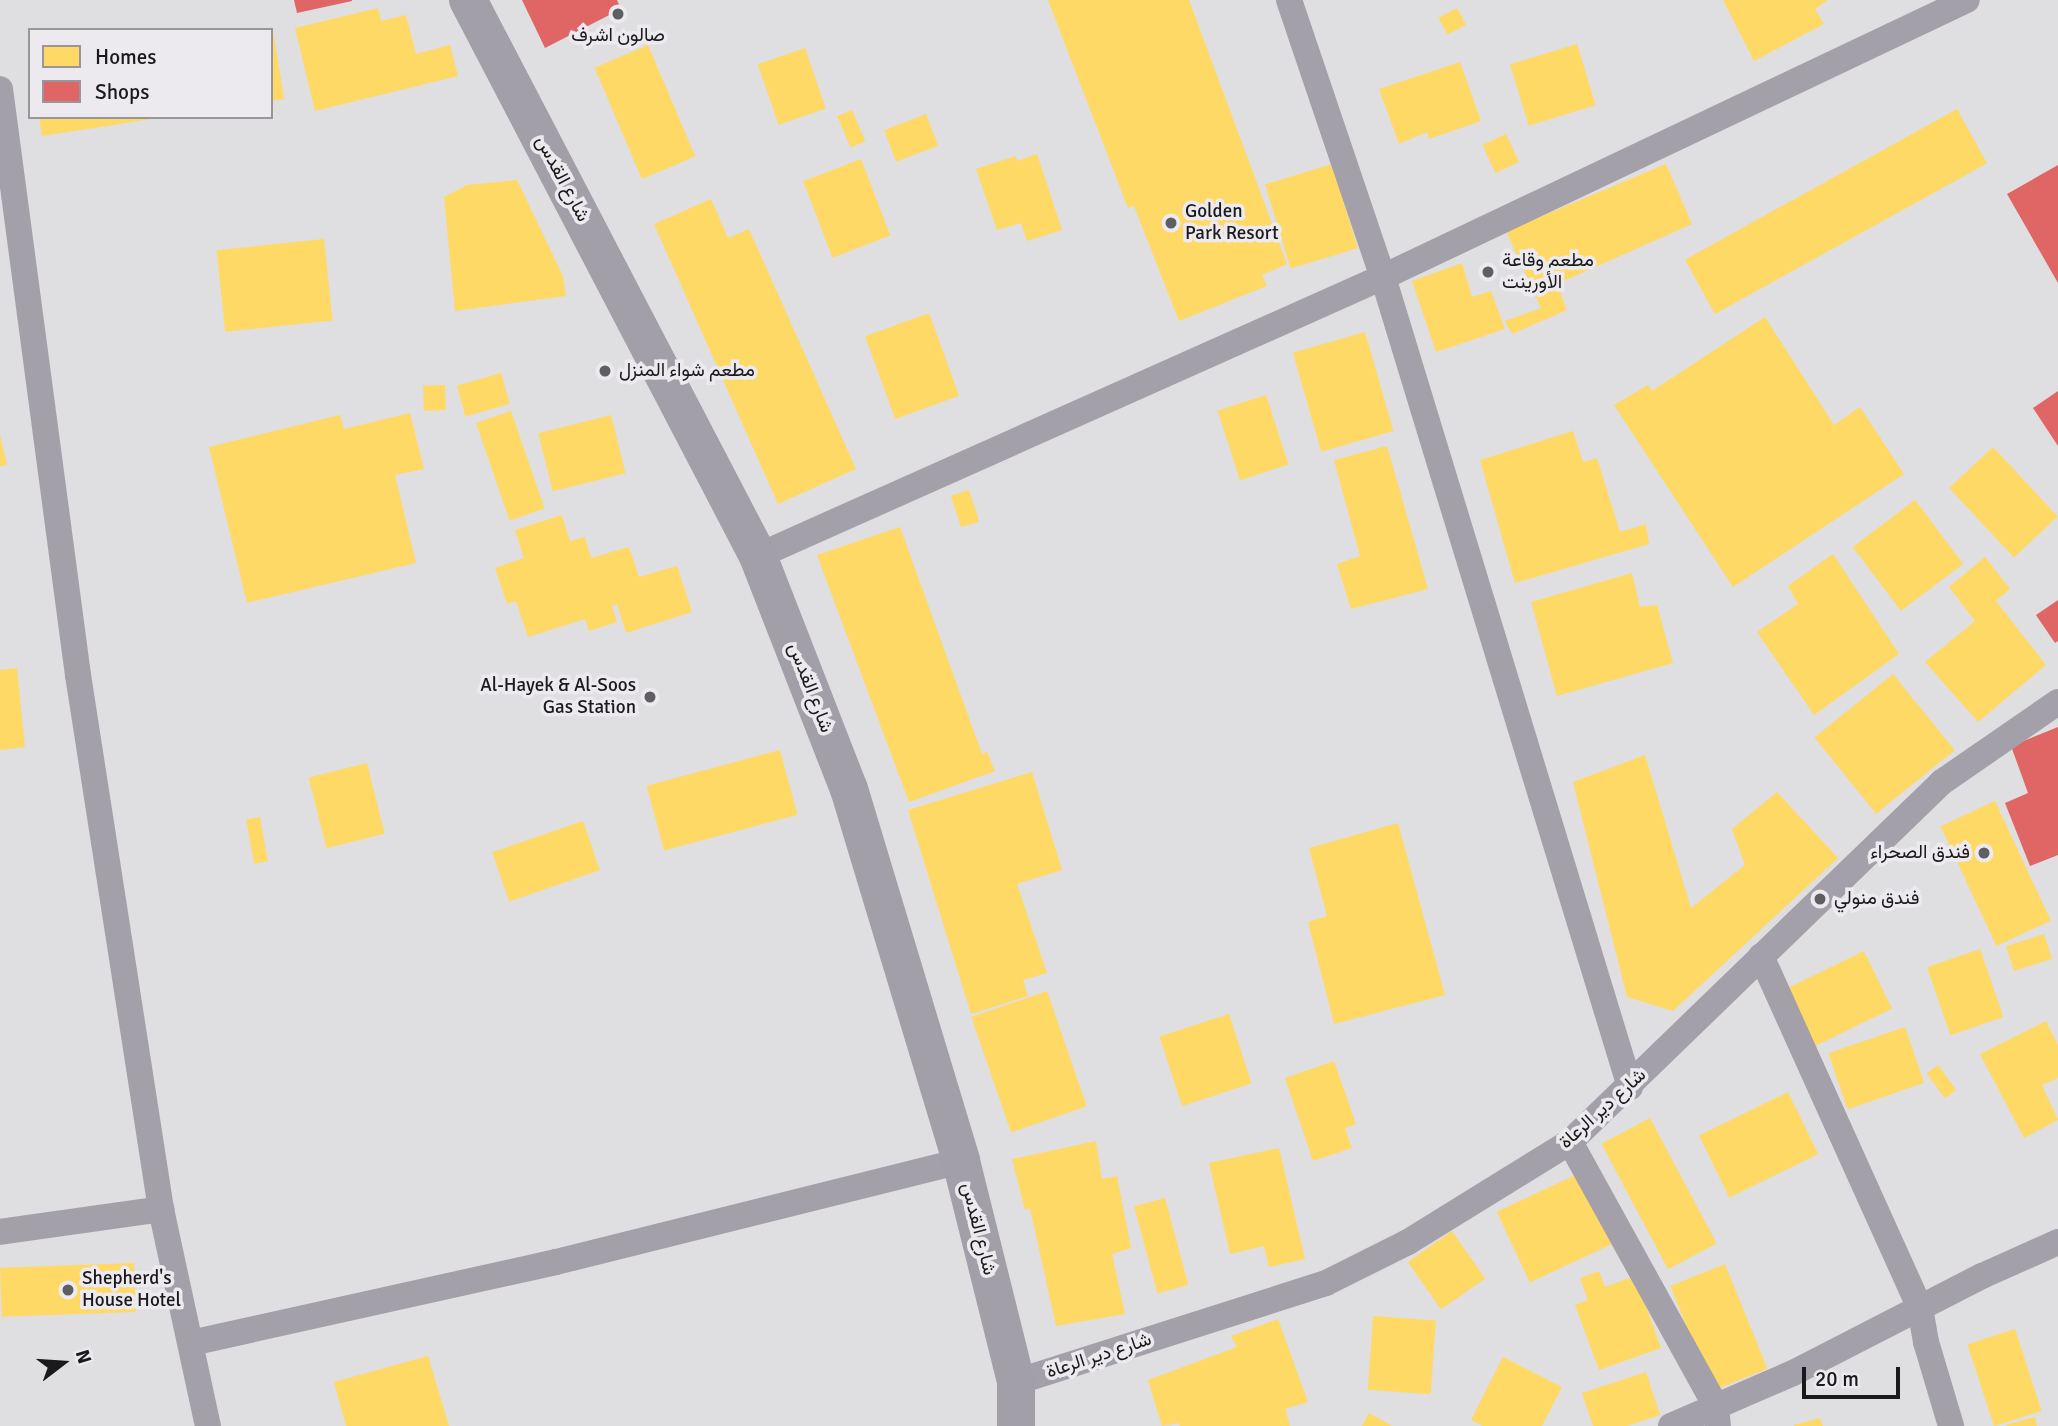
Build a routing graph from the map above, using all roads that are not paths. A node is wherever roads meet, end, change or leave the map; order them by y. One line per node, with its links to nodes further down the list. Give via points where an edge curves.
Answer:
1 (468, 0): 6 (main road, شارع القدس)
2 (1289, 0): 5 (street)
3 (1967, 0): 5 (street)
4 (0, 89): 12 (street, via 78,676)
5 (1383, 277): 6 (street); 9 (street)
6 (758, 556): 11 (main road, شارع القدس, via 849,789)
7 (2058, 702): 8 (street, شارع دير الرعاة, via 1942,782)
8 (1761, 956): 9 (street, شارع دير الرعاة); 15 (street)
9 (1630, 1087): 10 (street, شارع دير الرعاة)
10 (1570, 1143): 17 (street, شارع دير الرعاة, via 1408,1242 1326,1283); 18 (street)
11 (961, 1161): 16 (street, via 556,1262); 17 (main road, شارع القدس)
12 (161, 1209): 13 (street); 16 (street)
13 (0, 1232)
14 (2058, 1242): 15 (street)
15 (1920, 1308): 18 (street); 22 (street)
16 (191, 1343): 19 (street)
17 (1016, 1382): 20 (main road, شارع القدس)
18 (1717, 1417): 21 (street)
19 (208, 1426)
20 (1016, 1426)
21 (1671, 1426)
22 (1951, 1426)

